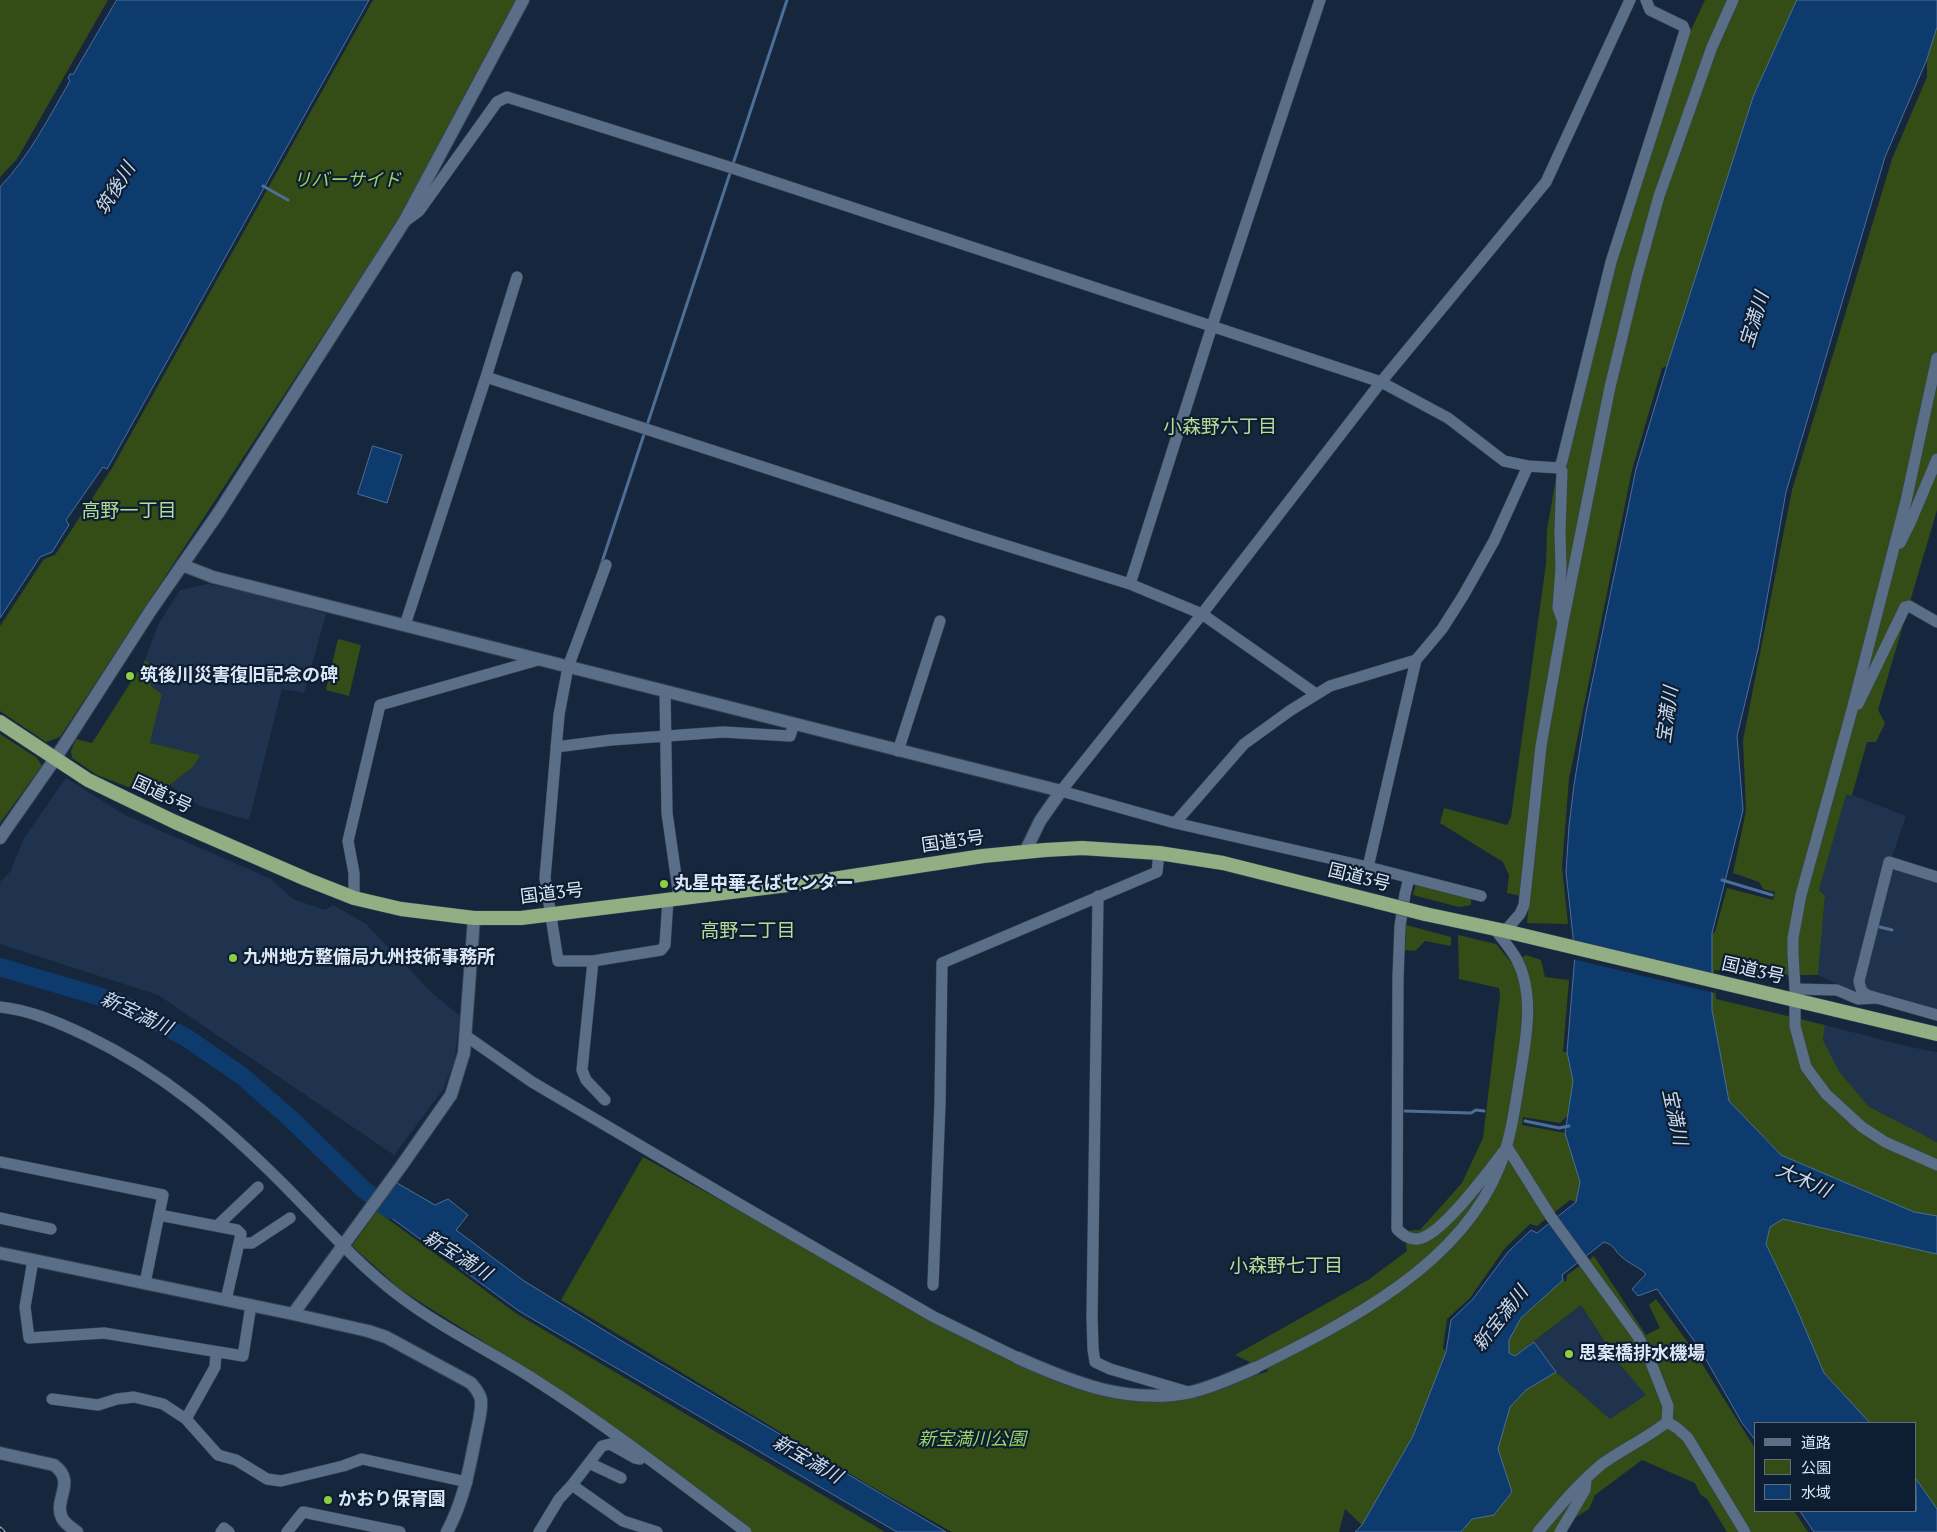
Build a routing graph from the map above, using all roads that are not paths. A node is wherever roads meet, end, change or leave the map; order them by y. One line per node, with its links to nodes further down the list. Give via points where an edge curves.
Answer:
1 (524, 0): 6 (street)
2 (1320, 0): 8 (street)
3 (1630, 0): 12 (street, via 1546,182)
4 (1646, 0): 16 (street, via 1650,10 1685,30 1611,262)
5 (1733, 0): 23 (street, via 1695,92 1640,267 1602,425)
6 (404, 222): 8 (street, via 419,211 497,102 507,97); 18 (street)
7 (517, 277): 11 (street)
8 (1212, 326): 12 (street); 20 (street)
9 (1937, 358): 13 (street)
10 (1937, 371): 13 (street)
11 (486, 377): 20 (street); 25 (street)
12 (1382, 382): 15 (street, via 1448,418 1504,461); 21 (street)
13 (1931, 384): 17 (street)
14 (1937, 459): 17 (street, via 1910,523)
15 (1528, 466): 16 (street); 27 (street, via 1494,541 1463,596 1442,629)
16 (1559, 468): 23 (street, via 1563,476 1558,608)
17 (1892, 555): 31 (street)
18 (182, 565): 25 (street, via 213,577); 37 (street)
19 (606, 565): 28 (street)
20 (1130, 584): 21 (street)
21 (1202, 614): 30 (street); 38 (street)
22 (940, 621): 36 (street)
23 (1563, 622): 52 (street, via 1542,746 1524,905 1520,914)
24 (1937, 622): 31 (street, via 1909,606 1905,607 1860,701)
25 (405, 625): 26 (street)
26 (538, 660): 28 (street); 48 (street, via 380,705 348,840 354,873)
27 (1416, 660): 30 (street, via 1330,686); 43 (street)
28 (568, 667): 29 (street); 35 (street)
29 (665, 691): 33 (street); 34 (street)
30 (1316, 694): 39 (street, via 1244,744)
31 (1852, 710): 54 (street, via 1795,922)
32 (0, 722): 37 (highway, 国道3号)
33 (794, 724): 34 (street, via 790,736 723,732); 36 (street)
34 (665, 736): 35 (street); 49 (street)
35 (556, 748): 50 (street, via 545,878)
36 (898, 751): 38 (street)
37 (56, 759): 40 (street); 48 (highway, 国道3号, via 88,780 175,822)
38 (1061, 791): 39 (street); 41 (street, via 1040,821)
39 (1175, 823): 43 (street)
40 (0, 838)
41 (1025, 852): 42 (highway, 国道3号, via 1082,848); 49 (highway, 国道3号)
42 (1159, 853): 46 (street, via 1157,872); 52 (highway, 国道3号, bridge, via 1223,863)
43 (1368, 867): 45 (street)
44 (1937, 877): 55 (street, via 1890,862 1859,981 1864,995)
45 (1409, 878): 47 (street); 61 (street, via 1401,920 1398,977 1397,1229 1412,1239 1427,1236 1463,1204)
46 (1098, 896): 75 (street, via 942,963); 82 (street, via 1092,1316 1095,1362)
47 (1481, 896)
48 (354, 898): 51 (highway, 国道3号, via 401,909)
49 (674, 898): 50 (highway, 国道3号); 53 (street, via 662,950)
50 (551, 914): 51 (highway, 国道3号); 53 (street, via 558,961)
51 (474, 918): 59 (street)
52 (1500, 930): 54 (highway, 国道3号); 61 (street, via 1525,980 1528,1003 1523,1058)
53 (593, 961): 60 (street, via 582,1070 586,1080)
54 (1792, 996): 55 (street, via 1837,990 1858,999); 58 (highway, 国道3号); 63 (street, via 1795,1026 1806,1067 1826,1094 1862,1128)
55 (1877, 998): 57 (street)
56 (0, 1007): 71 (street, via 19,1009 104,1044 175,1089 213,1118 283,1183)
57 (1937, 1015)
58 (1937, 1034)
59 (466, 1036): 71 (street, via 450,1095); 80 (street, via 532,1082 724,1195 934,1317)
60 (605, 1100)
61 (1507, 1147): 81 (street, via 1483,1202 1450,1242 1417,1272 1370,1308 1333,1330); 85 (street, via 1551,1217 1636,1334 1668,1406)
62 (0, 1162): 65 (street, via 163,1195)
63 (1937, 1165)
64 (258, 1187): 68 (street)
65 (159, 1215): 68 (street); 74 (street)
66 (0, 1218): 69 (street)
67 (290, 1218): 70 (street, via 252,1243)
68 (218, 1226): 70 (street, via 237,1230 241,1234)
69 (51, 1229)
70 (240, 1242): 76 (street)
71 (342, 1246): 78 (street); 87 (street, via 399,1296 531,1377)
72 (0, 1253): 73 (street)
73 (33, 1260): 74 (street); 79 (street, via 25,1307 29,1338 104,1333)
74 (145, 1283): 76 (street)
75 (933, 1285)
76 (226, 1300): 77 (street)
77 (251, 1305): 78 (street); 79 (street, via 243,1356)
78 (293, 1314): 91 (street, via 386,1337 471,1383 480,1400 480,1413)
79 (216, 1352): 84 (street, via 215,1367)
80 (1018, 1358): 82 (street, via 1084,1386 1152,1396)
81 (1255, 1368): 82 (street)
82 (1188, 1392)
83 (52, 1399): 84 (street, via 98,1405 134,1397 163,1404)
84 (186, 1419): 91 (street, via 218,1454 236,1460 267,1479 281,1481 362,1459)
85 (1667, 1422): 90 (street); 104 (street, via 1688,1438)
86 (0, 1453): 93 (street, via 60,1469 65,1485 61,1517)
87 (649, 1460): 88 (street, via 635,1458 610,1444 602,1446); 101 (street)
88 (589, 1463): 89 (street); 92 (street)
89 (621, 1478)
90 (1586, 1478): 102 (street); 103 (street, via 1585,1490)
91 (467, 1482): 98 (street)
92 (572, 1485): 99 (street, via 559,1499); 100 (street, via 624,1521)
93 (77, 1532)
94 (221, 1532): 95 (street, via 224,1528)
95 (229, 1532)
96 (287, 1532): 97 (street, via 303,1512)
97 (400, 1532)
98 (447, 1532)
99 (539, 1532)
100 (657, 1532)
101 (746, 1532)
102 (1538, 1532)
103 (1560, 1532)
104 (1745, 1532)

